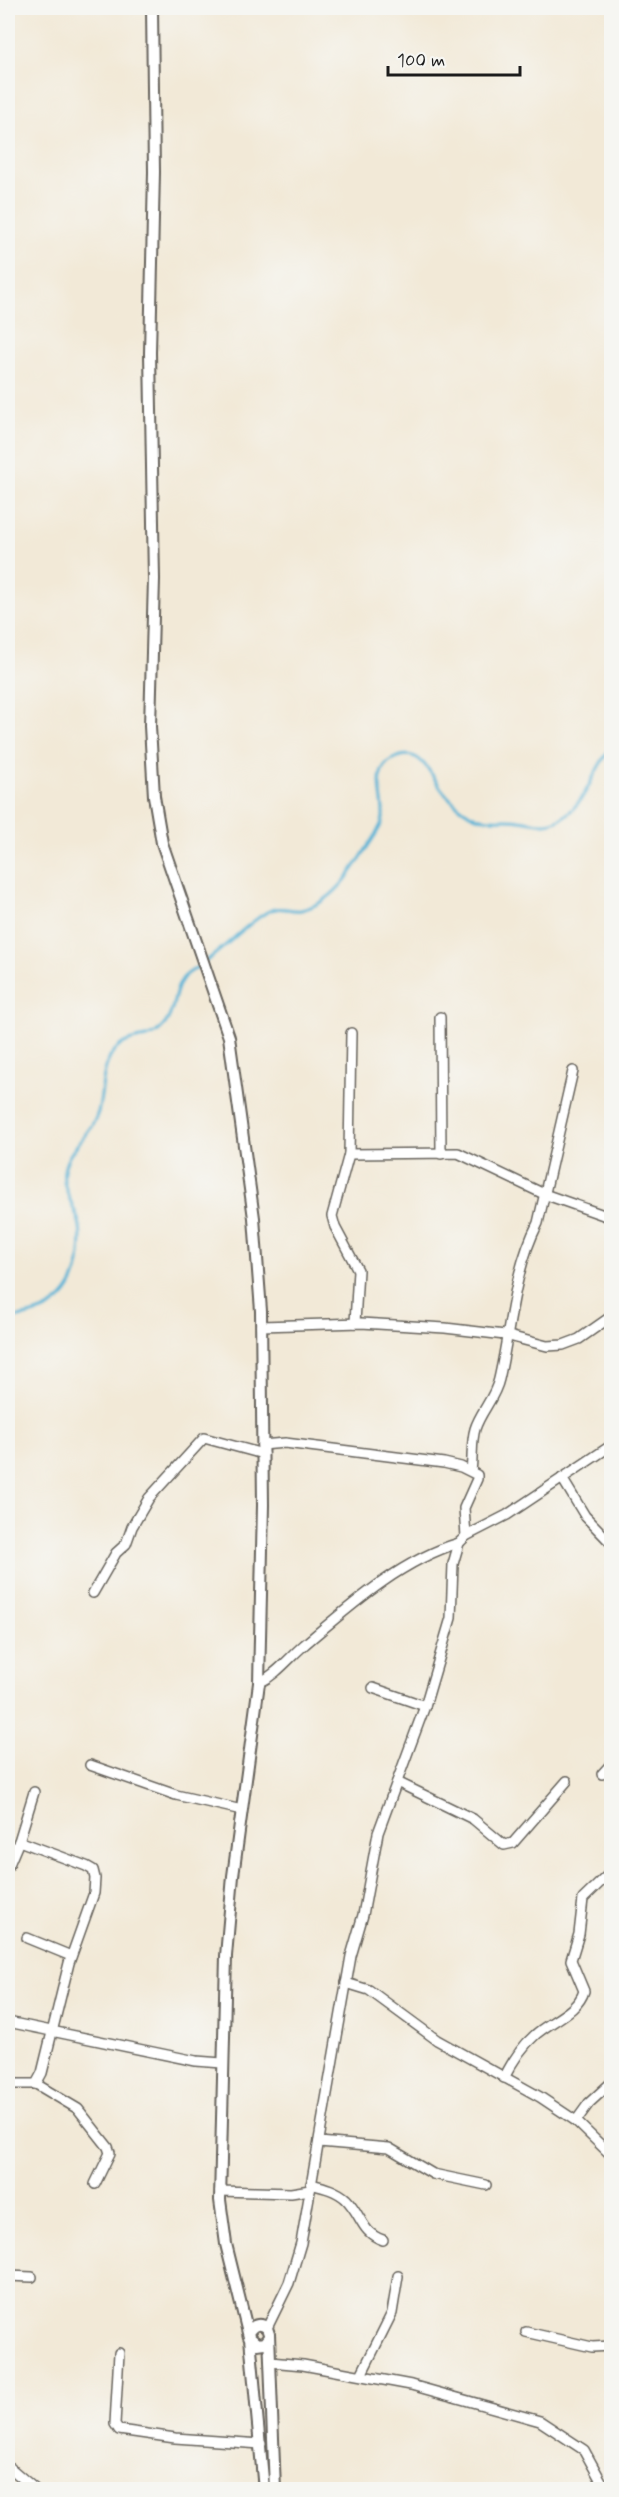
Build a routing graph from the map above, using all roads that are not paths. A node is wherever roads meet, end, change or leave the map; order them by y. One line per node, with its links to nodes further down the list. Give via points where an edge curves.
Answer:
1 (152, 8): 11 (main road, via 150,353 154,579 150,726 154,796 162,843 229,1037 258,1260)
2 (440, 1017): 6 (street)
3 (351, 1033): 5 (street)
4 (573, 1071): 7 (street)
5 (349, 1154): 6 (street); 10 (street, via 332,1215 358,1270)
6 (441, 1154): 7 (street, via 458,1153 472,1158)
7 (544, 1194): 8 (street); 12 (street, via 538,1223 526,1245)
8 (612, 1218)
9 (612, 1316): 12 (street, via 564,1345 547,1346)
10 (354, 1323): 11 (street); 12 (street)
11 (261, 1326): 14 (main road)
12 (505, 1335): 15 (street, via 499,1380 475,1428)
13 (612, 1445): 16 (street)
14 (263, 1449): 15 (street, via 285,1443 444,1463); 19 (street, via 204,1438 149,1498 126,1544 116,1553); 20 (main road)
15 (471, 1471): 17 (street, via 477,1479 464,1508)
16 (562, 1478): 17 (street); 18 (street, via 585,1516)
17 (463, 1539): 20 (street, via 430,1551 383,1583 332,1621 272,1677); 22 (street, via 453,1564 451,1618)
18 (612, 1544)
19 (93, 1593)
20 (259, 1683): 29 (main road)
21 (373, 1688): 22 (street)
22 (425, 1706): 27 (street)
23 (612, 1762): 25 (street)
24 (90, 1765): 29 (street, via 176,1795)
25 (602, 1774)
26 (567, 1781): 27 (street, via 513,1843 504,1845 473,1819)
27 (397, 1782): 35 (street, via 378,1833)
28 (34, 1792): 30 (street)
29 (242, 1810): 38 (main road, via 226,1956)
30 (20, 1840): 31 (street); 34 (street, via 93,1870 94,1893)
31 (8, 1867)
32 (612, 1872): 39 (street, via 588,1892 580,1906 579,1934 571,1960 583,1996 535,2035)
33 (27, 1938): 34 (street)
34 (71, 1956): 37 (street)
35 (346, 1983): 39 (street, via 369,1990 437,2040); 44 (street)
36 (8, 2022): 37 (street)
37 (52, 2030): 38 (street); 42 (street)
38 (222, 2063): 49 (main road)
39 (504, 2078): 43 (street)
40 (612, 2082): 43 (street)
41 (8, 2084): 42 (street)
42 (36, 2084): 46 (street, via 78,2109 108,2147 110,2153)
43 (576, 2121): 45 (street)
44 (319, 2142): 47 (street, via 388,2148 433,2174); 48 (street)
45 (612, 2156)
46 (95, 2184)
47 (486, 2185)
48 (310, 2187): 49 (street, via 291,2193); 50 (street, via 331,2189 345,2199 370,2236); 55 (street, via 302,2243)
49 (220, 2191): 56 (main road, via 226,2244)
50 (384, 2240)
51 (8, 2276): 53 (street)
52 (398, 2276): 60 (street, via 392,2313)
53 (32, 2277)
54 (526, 2332): 57 (street, via 592,2347)
55 (268, 2333): 56 (main road, via 257,2324); 56 (main road, via 264,2343 257,2344); 59 (main road)
56 (250, 2334): 61 (main road)
57 (612, 2346)
58 (119, 2353): 61 (street, via 119,2430)
59 (270, 2362): 60 (street); 65 (main road)
60 (361, 2375): 66 (street, via 440,2391 540,2421 584,2450)
61 (261, 2444): 64 (main road)
62 (8, 2466): 63 (street)
63 (36, 2490)
64 (264, 2490)
65 (275, 2490)
66 (606, 2490)

